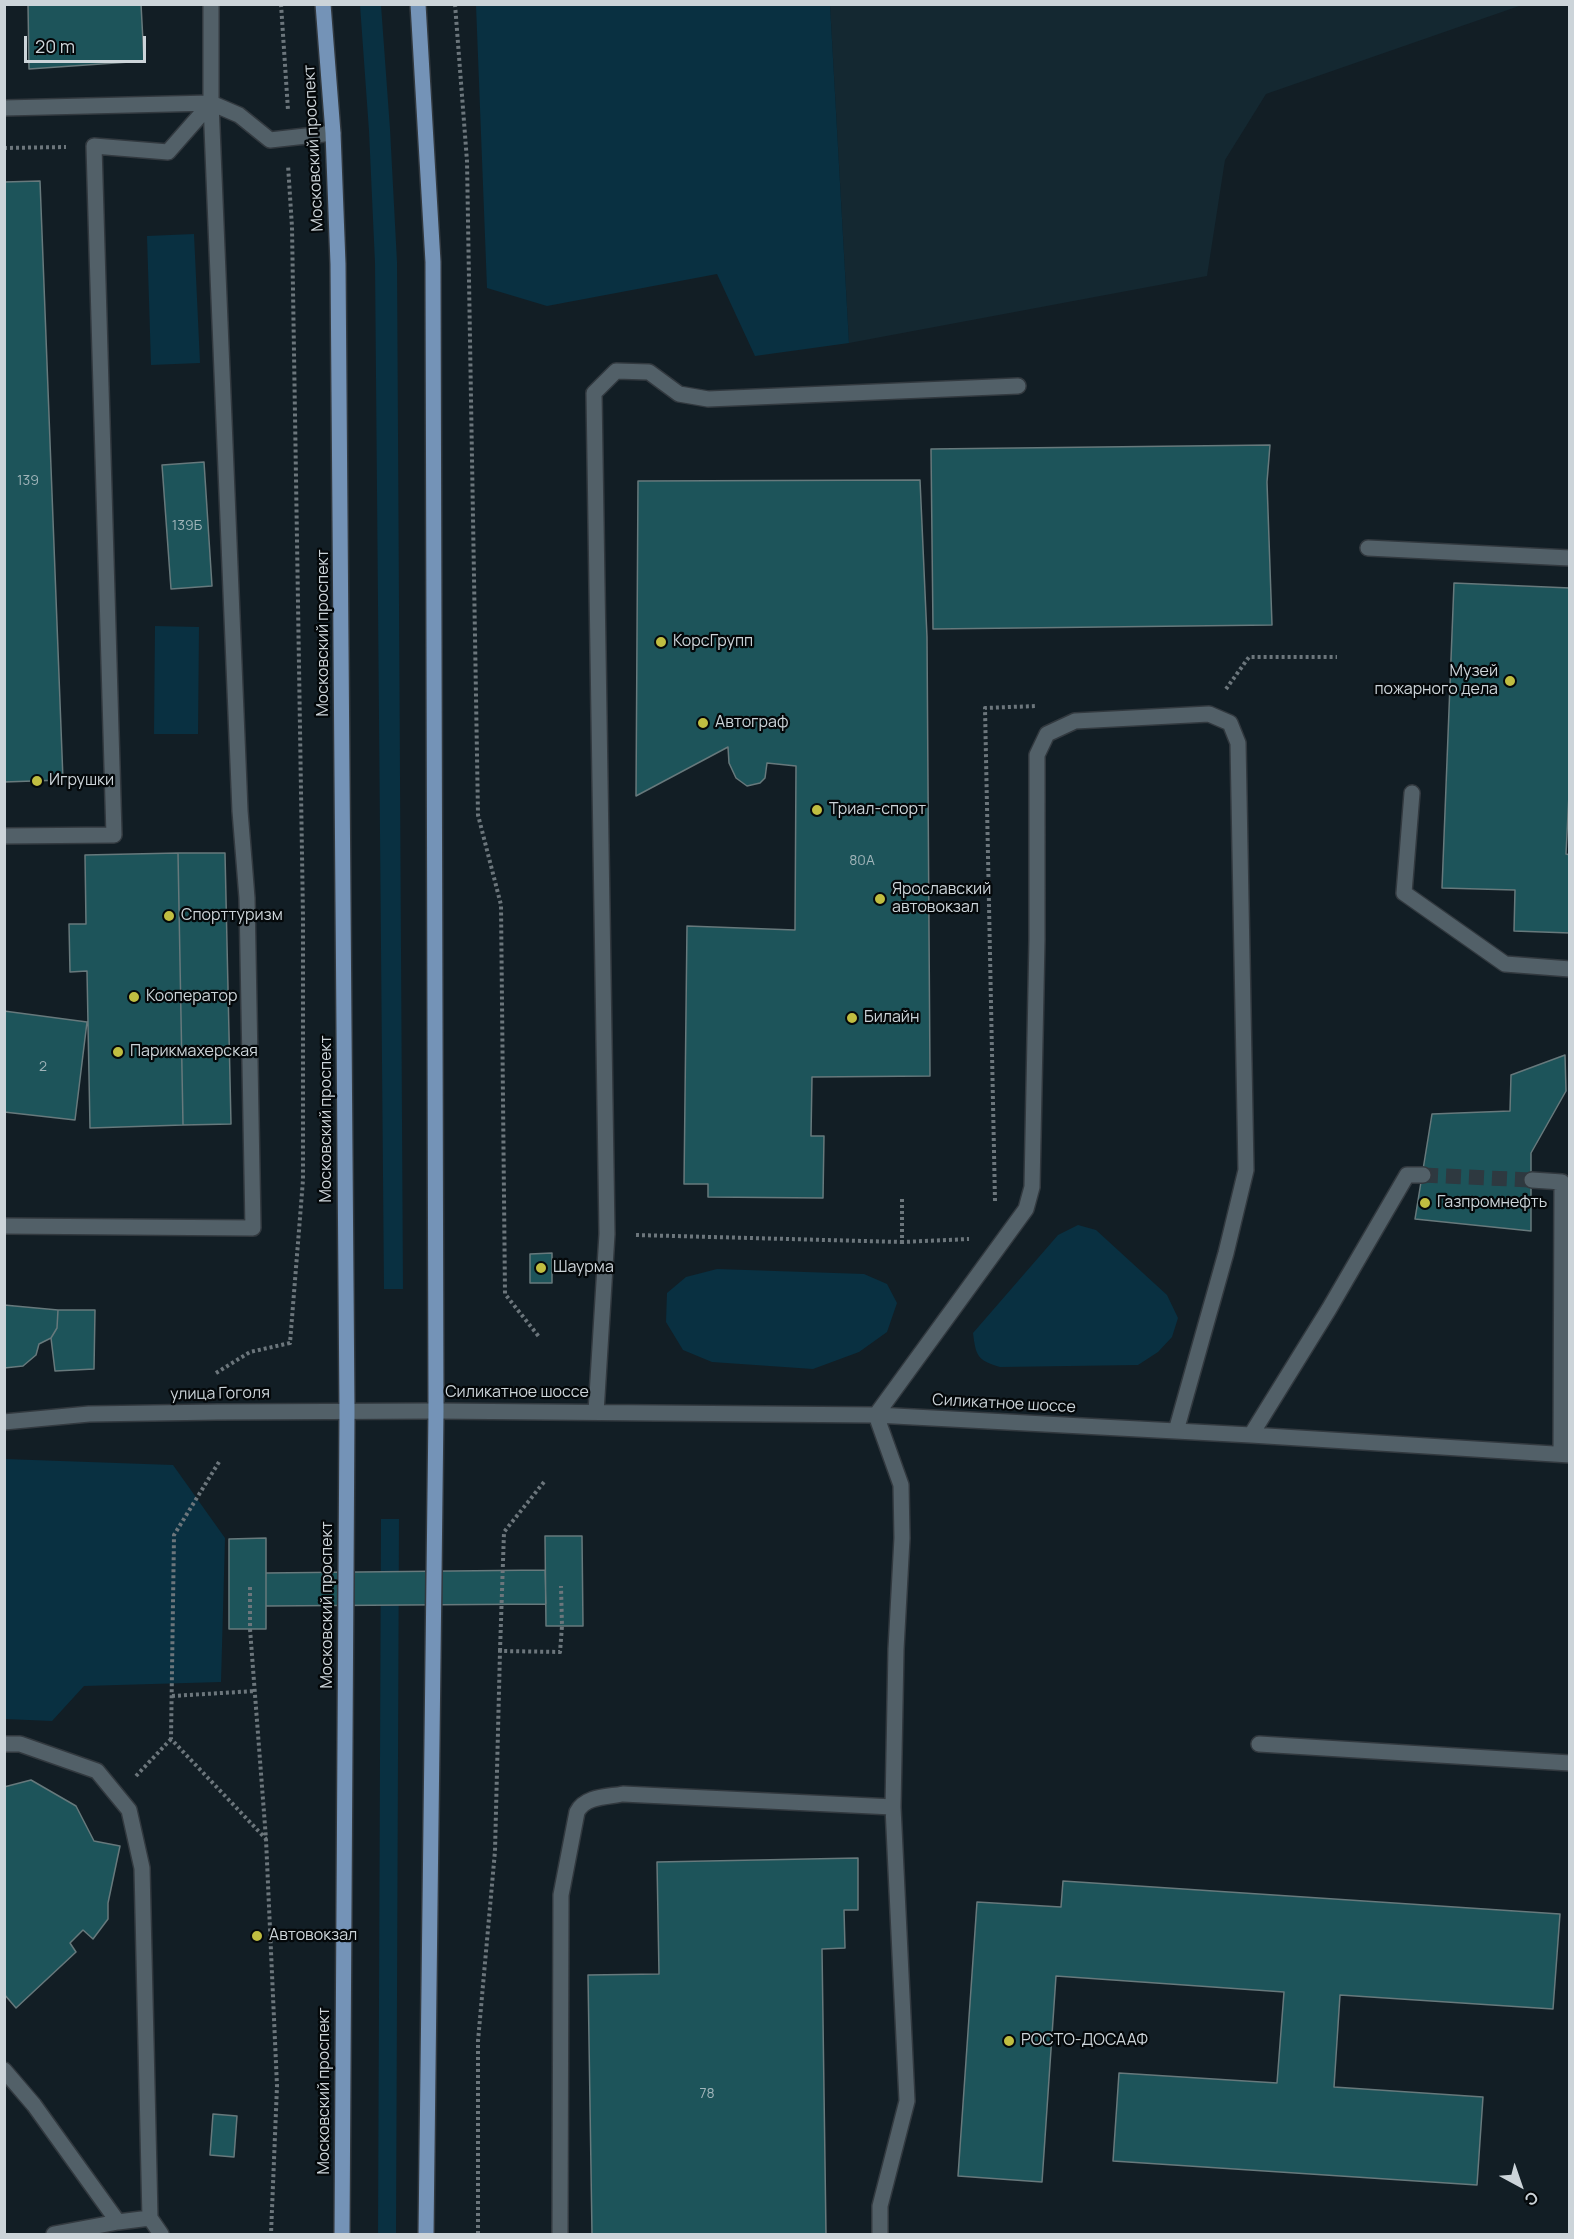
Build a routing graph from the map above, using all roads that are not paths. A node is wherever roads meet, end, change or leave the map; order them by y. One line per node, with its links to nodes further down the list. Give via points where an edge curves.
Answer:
1 (211, 4): 4 (street)
2 (323, 4): 6 (main road, Московский проспект)
3 (418, 4): 17 (main road, via 433,262)
4 (211, 103): 5 (street); 6 (street, via 239,115 270,140); 11 (street, via 168,152 94,146 114,835); 15 (street, via 239,799 247,898 253,1228)
5 (4, 108)
6 (333, 134): 16 (main road, Московский проспект, via 339,276)
7 (1018, 386): 18 (street, via 708,399 679,394 649,372 616,371 594,393 607,1234)
8 (1368, 548): 9 (street)
9 (1569, 558)
10 (1412, 793): 12 (street, via 1404,893 1505,964)
11 (4, 836)
12 (1569, 969)
13 (1423, 1175): 22 (street, via 1407,1175)
14 (1532, 1180): 23 (street, via 1562,1182)
15 (4, 1226)
16 (347, 1411): 17 (street, улица Гоголя); 20 (street, улица Гоголя, via 89,1414); 33 (main road, Московский проспект)
17 (436, 1411): 18 (street, Силикатное шоссе); 34 (main road)
18 (596, 1412): 19 (street, Силикатное шоссе)
19 (876, 1415): 21 (street, Силикатное шоссе); 21 (street, via 1026,1209 1032,1186 1036,755 1047,734 1075,721 1209,714 1230,723 1238,743 1246,1170); 27 (street, via 901,1485)
20 (4, 1422)
21 (1176, 1431): 22 (street, Силикатное шоссе)
22 (1251, 1435): 23 (street, Силикатное шоссе)
23 (1565, 1455)
24 (4, 1744): 29 (street, via 20,1744 97,1771 129,1810 142,1868)
25 (1258, 1744): 26 (street)
26 (1569, 1763)
27 (893, 1807): 35 (street, via 623,1794 580,1805 561,1895); 36 (street, via 907,2101 880,2206)
28 (4, 2070): 30 (street)
29 (150, 2218): 30 (street); 32 (street)
30 (118, 2222): 31 (street)
31 (54, 2235)
32 (161, 2235)
33 (342, 2235)
34 (426, 2235)
35 (560, 2235)
36 (880, 2235)

